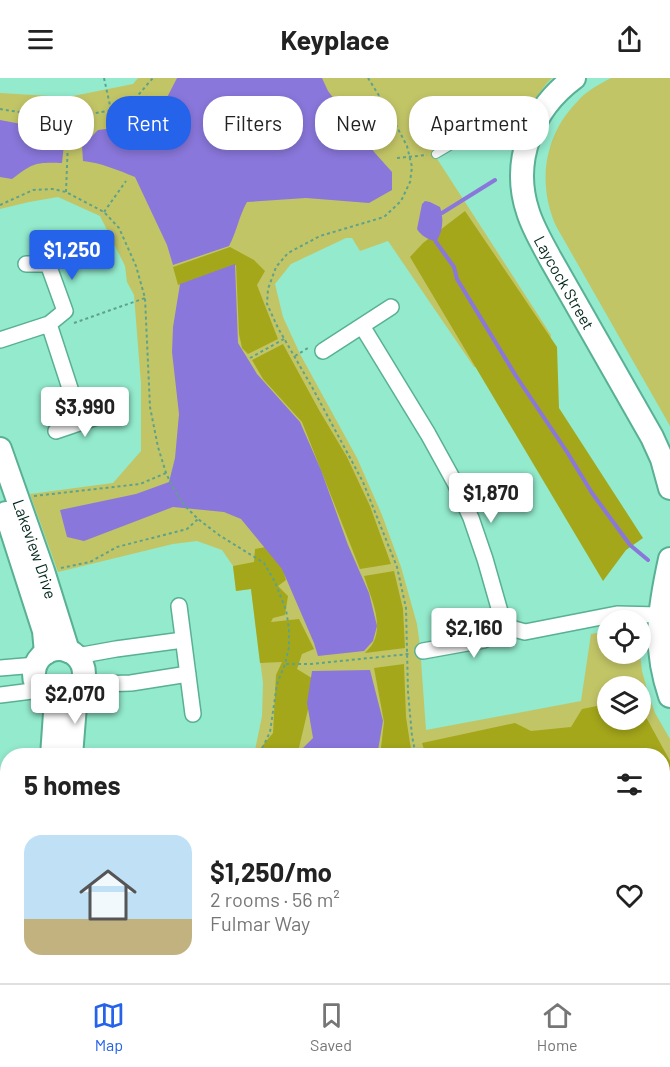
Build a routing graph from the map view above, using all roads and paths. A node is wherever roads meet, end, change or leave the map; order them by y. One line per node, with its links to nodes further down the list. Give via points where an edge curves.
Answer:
1 (104, 78): 5 (path)
2 (153, 78): 6 (path)
3 (368, 78): 14 (path)
4 (574, 78): 7 (street, Laycock Street)
5 (108, 96)
6 (136, 96)
7 (549, 101)
8 (0, 109): 9 (path)
9 (18, 112)
10 (68, 150): 17 (path)
11 (443, 150): 13 (lane)
12 (526, 150): 35 (street, Laycock Street, via 522,180 534,228 652,437)
13 (436, 154): 14 (path)
14 (410, 157): 15 (path); 26 (path, via 410,182 401,201 384,217 320,236 288,253 276,267 267,304)
15 (397, 158)
16 (126, 181): 19 (path)
17 (66, 192): 18 (path, via 33,190); 19 (path)
18 (0, 205)
19 (104, 212): 21 (path, via 119,228)
20 (26, 264): 23 (street, via 48,264 65,311)
21 (145, 298): 24 (path); 34 (path, via 150,407)
22 (391, 307): 25 (street)
23 (49, 324): 27 (street); 31 (street)
24 (71, 324)
25 (362, 326): 28 (street); 42 (street, via 455,483)
26 (284, 339): 29 (path); 45 (path, via 363,482 397,567 406,608)
27 (0, 340)
28 (322, 351)
29 (250, 358)
30 (103, 415): 31 (street)
31 (81, 422): 32 (street)
32 (57, 431)
33 (0, 452): 36 (street, Lakeview Drive)
34 (166, 473): 36 (path, via 140,484); 37 (path, via 184,505)
35 (670, 488)
36 (10, 500): 38 (street, Lakeview Drive)
37 (198, 519): 38 (path, via 187,529 117,548 90,562); 47 (path, via 264,563 286,610 289,647)
38 (33, 557): 46 (street, Lakeview Drive); 46 (street, Lakeview Drive, via 44,631)
39 (670, 559): 41 (street)
40 (179, 606): 43 (street)
41 (659, 615): 42 (street, via 617,614 525,632); 53 (street, via 662,668)
42 (507, 625): 44 (street, via 484,640)
43 (183, 640): 46 (street); 49 (street)
44 (423, 651)
45 (407, 655): 47 (path); 58 (path)
46 (57, 656): 48 (street); 50 (street, via 83,666 83,683); 51 (street, via 34,674 35,682)
47 (285, 664): 57 (path, via 277,684 270,732)
48 (0, 668)
49 (188, 674): 50 (street, via 99,684); 54 (street)
50 (78, 691): 51 (street, via 60,699); 56 (street)
51 (46, 694): 52 (street); 55 (street, via 55,713)
52 (0, 696)
53 (670, 696)
54 (193, 714)
55 (53, 748)
56 (72, 748)
57 (262, 748)
58 (415, 748)

